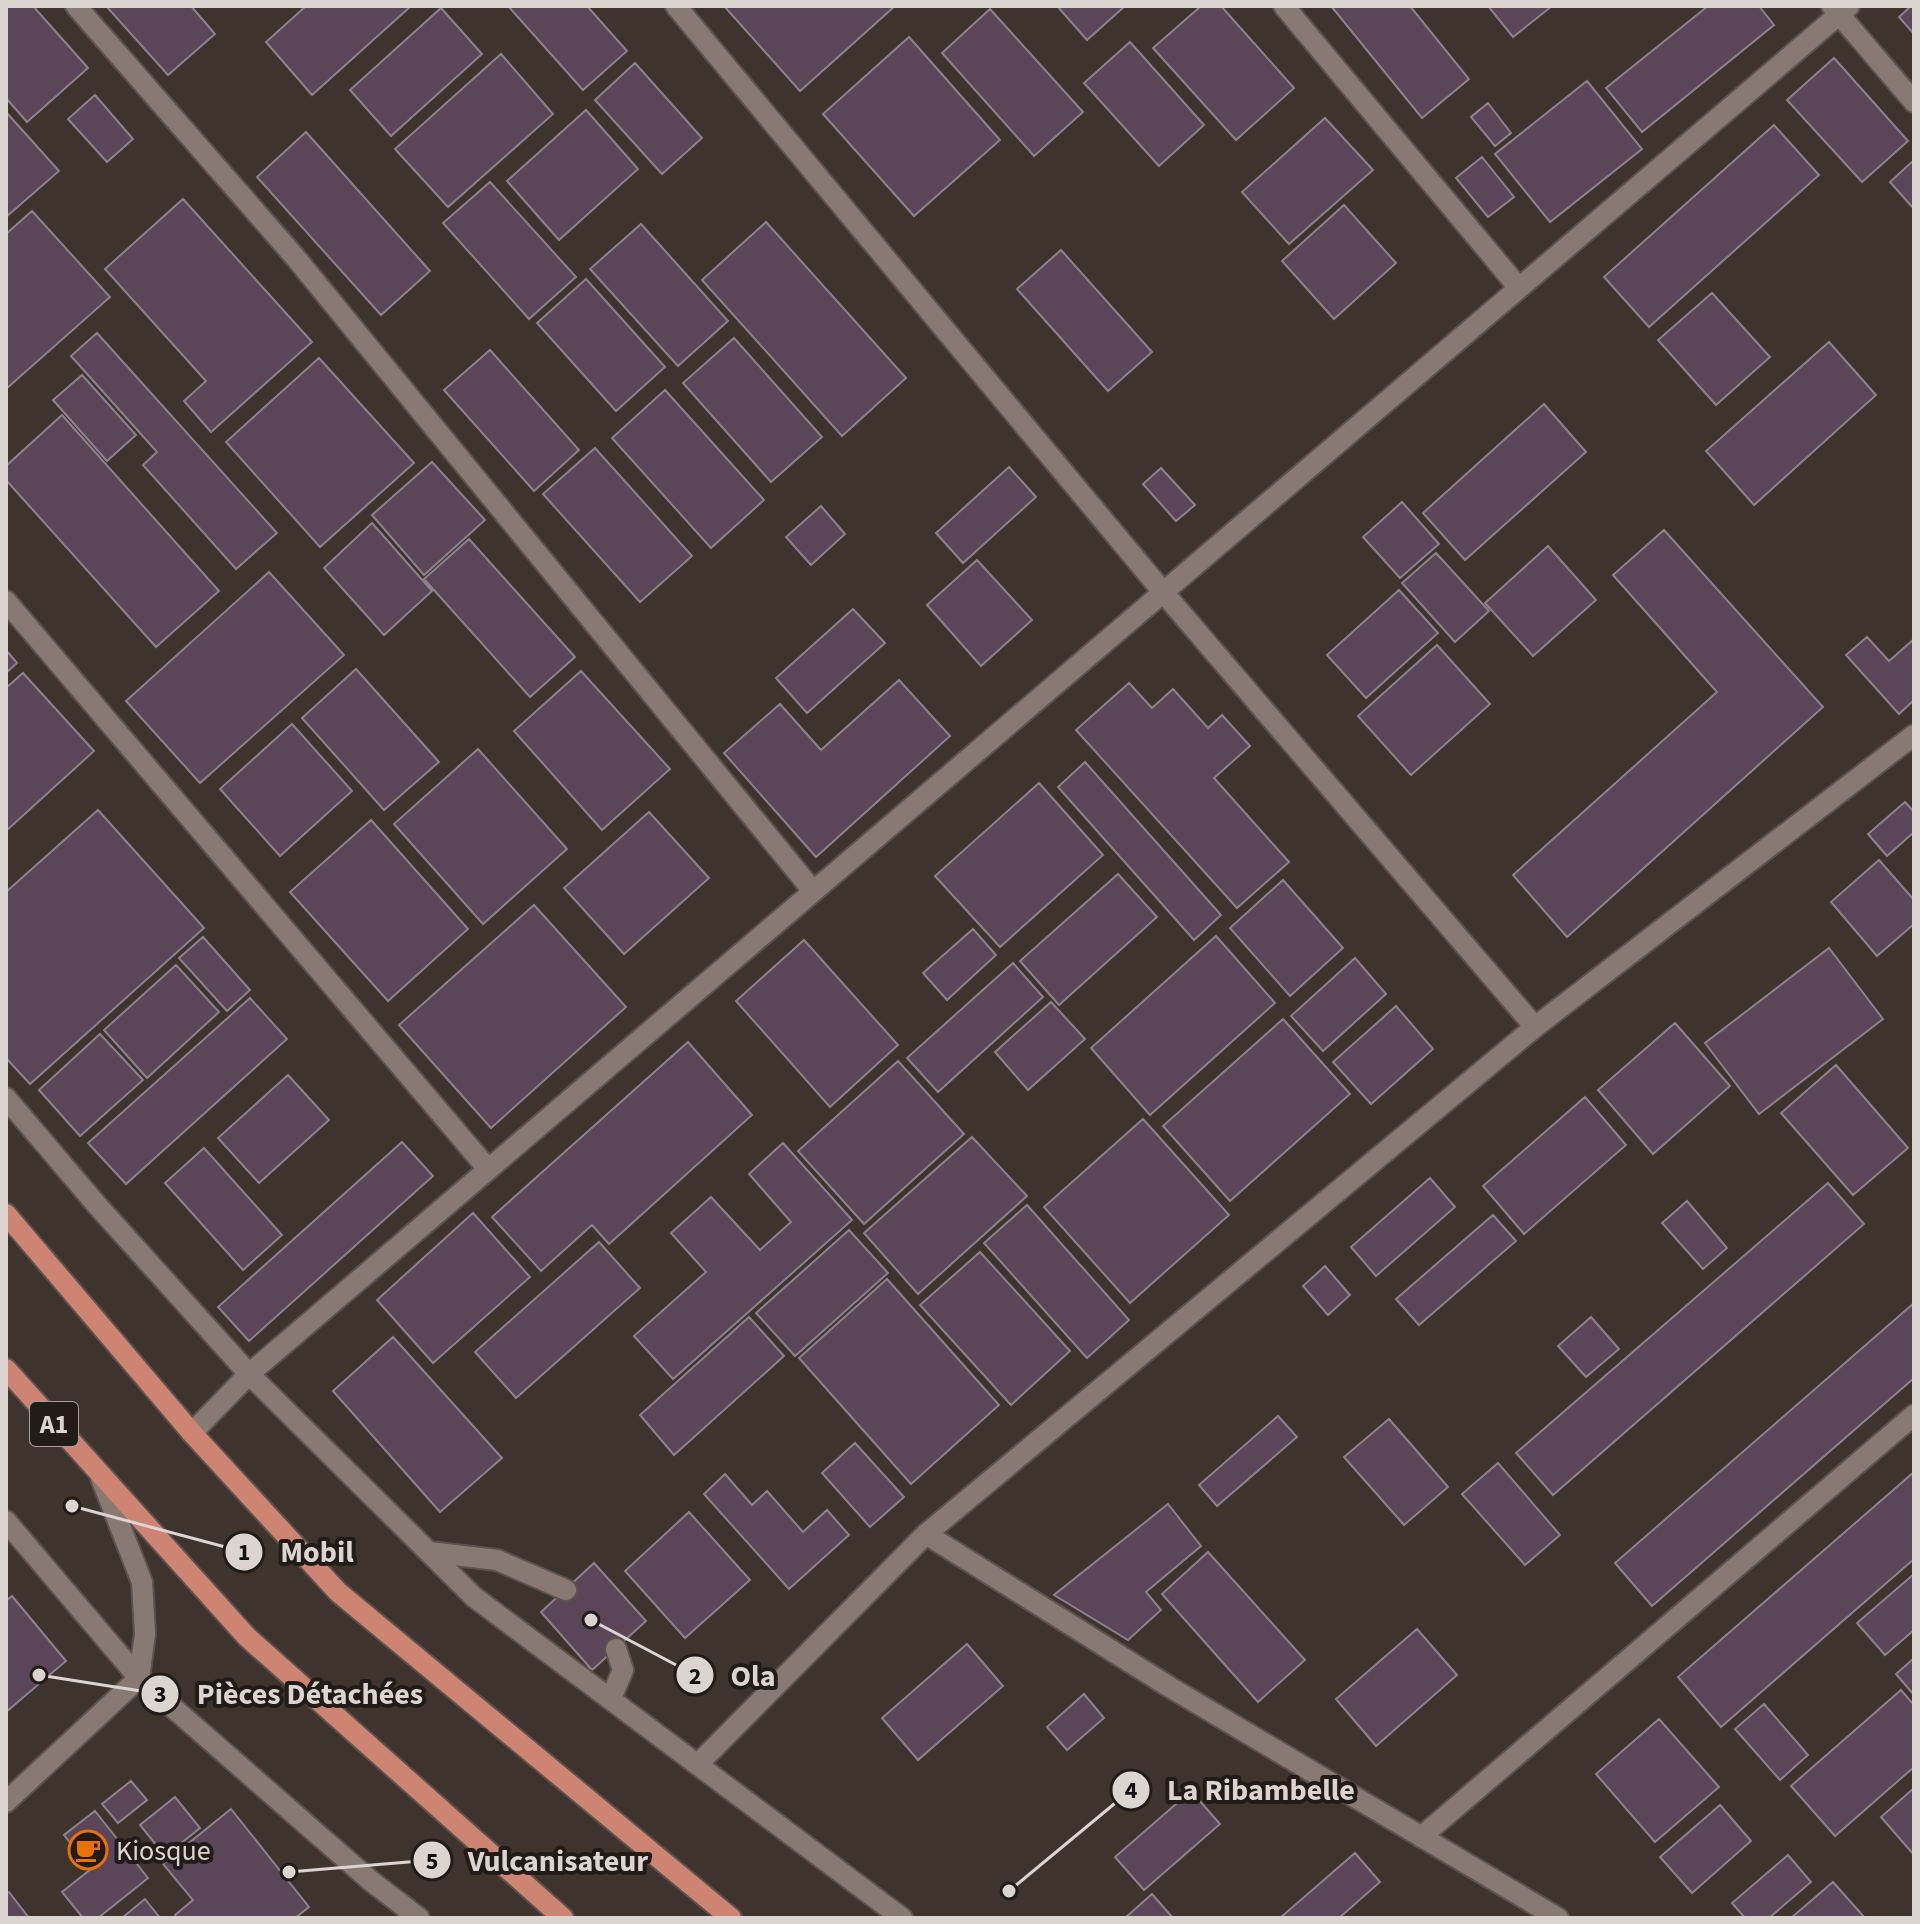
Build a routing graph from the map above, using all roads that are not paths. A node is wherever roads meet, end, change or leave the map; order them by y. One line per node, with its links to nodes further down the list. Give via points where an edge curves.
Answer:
1 (76, 6): 10 (street, via 295,257)
2 (676, 6): 7 (street)
3 (1284, 6): 6 (street)
4 (1840, 9): 5 (street); 6 (street)
5 (1914, 102)
6 (1519, 288): 7 (street)
7 (1163, 592): 10 (street); 11 (street)
8 (6, 601): 13 (street)
9 (1914, 735): 11 (street)
10 (813, 891): 13 (street)
11 (1535, 1027): 21 (street)
12 (6, 1098): 16 (street)
13 (488, 1169): 16 (street)
14 (6, 1214): 18 (main road)
15 (6, 1369): 19 (main road, A1)
16 (249, 1374): 18 (street); 22 (street)
17 (1914, 1415): 29 (street)
18 (192, 1433): 32 (main road, via 338,1592)
19 (101, 1478): 25 (street, via 142,1582 145,1634); 31 (main road, A1, via 247,1637)
20 (6, 1521): 25 (street)
21 (926, 1534): 27 (street); 29 (street)
22 (429, 1552): 23 (street, via 497,1560); 26 (street, via 474,1597)
23 (566, 1590)
24 (616, 1649): 26 (street, via 623,1670)
25 (139, 1678): 28 (street); 30 (street)
26 (611, 1698): 27 (street)
27 (698, 1764): 33 (street)
28 (6, 1802)
29 (1421, 1837): 34 (street)
30 (419, 1918)
31 (563, 1918)
32 (731, 1918)
33 (902, 1918)
34 (1558, 1918)

